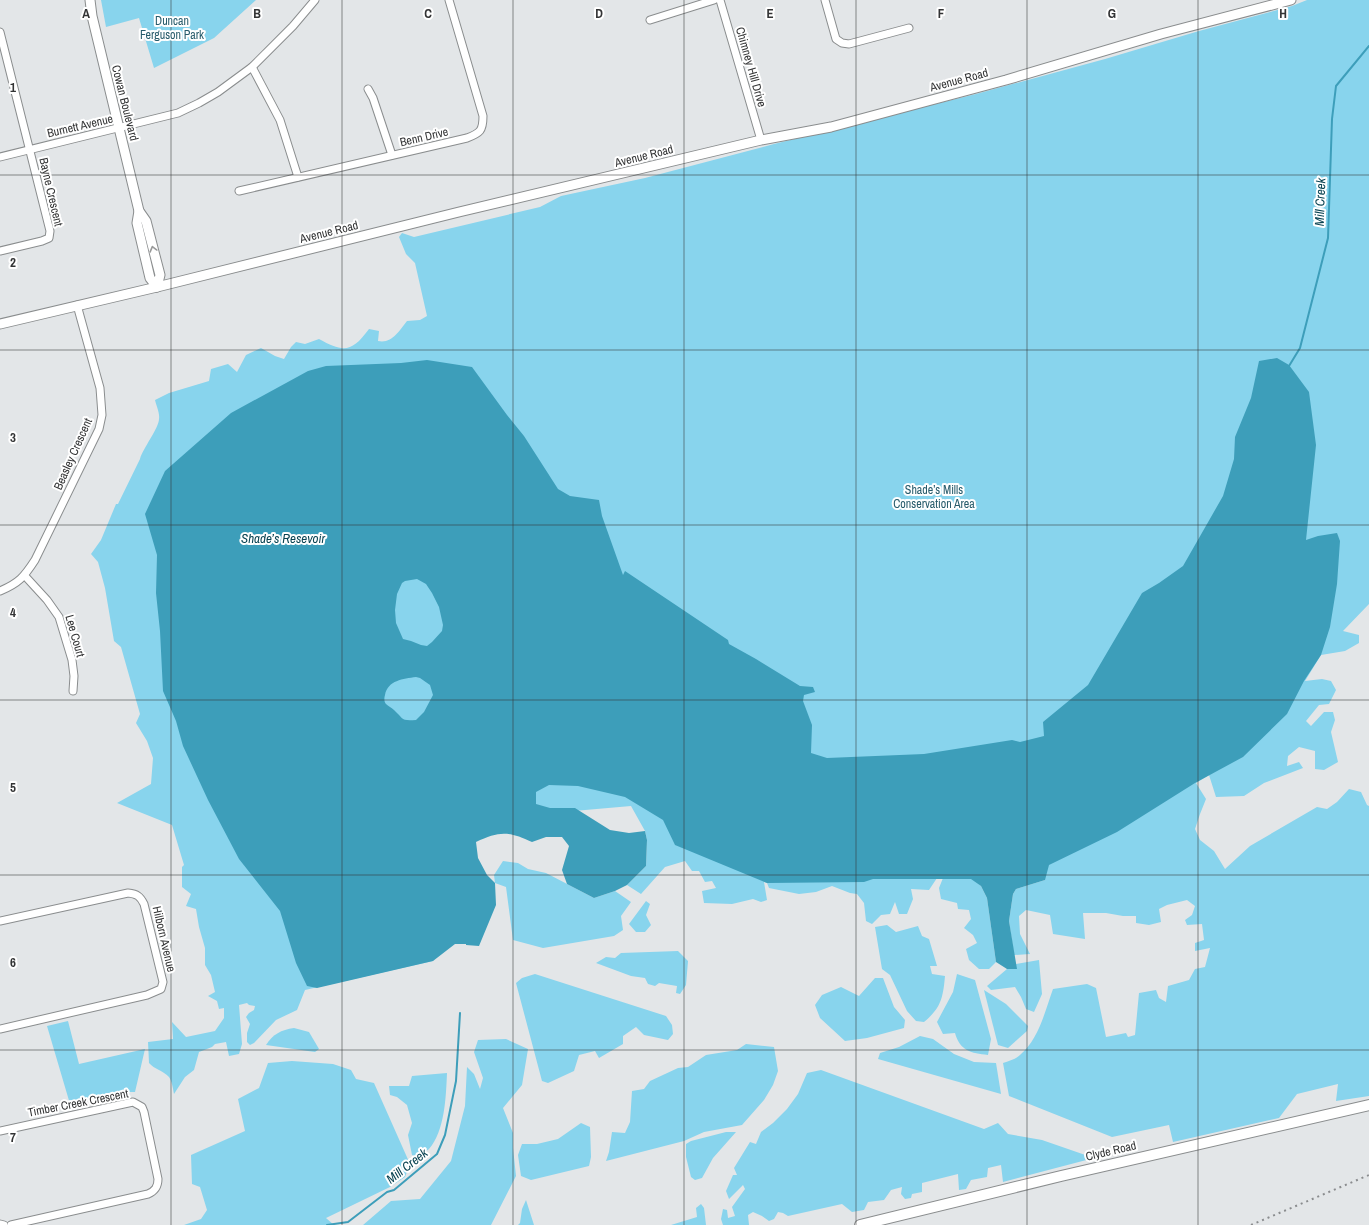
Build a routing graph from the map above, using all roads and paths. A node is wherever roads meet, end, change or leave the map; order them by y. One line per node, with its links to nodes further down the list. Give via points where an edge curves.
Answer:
1 (90, 0): 14 (street, Cowan Boulevard)
2 (315, 0): 12 (street, Burnett Avenue)
3 (449, 0): 17 (street, Benn Drive, via 483,116 481,130 467,138)
4 (714, 0): 8 (street)
5 (720, 0): 15 (street, Chimney Hill Drive)
6 (825, 0): 9 (street, via 836,39 842,43 849,44)
7 (1290, 0): 15 (street, Avenue Road, via 831,127)
8 (650, 20)
9 (908, 28)
10 (0, 32): 11 (street, Bayne Crescent)
11 (3, 59): 16 (street, Bayne Crescent)
12 (252, 67): 14 (street, Burnett Avenue, via 218,92 178,113); 19 (street, via 280,120)
13 (368, 89): 17 (street)
14 (119, 128): 16 (street, Burnett Avenue); 22 (street, Cowan Boulevard, via 139,211 146,221 160,275)
15 (761, 140): 22 (street, Avenue Road)
16 (29, 149): 18 (street, Burnett Avenue); 21 (street, Bayne Crescent, via 50,231 49,238)
17 (392, 155): 19 (street, Benn Drive)
18 (0, 157)
19 (298, 177): 20 (street, Benn Drive)
20 (239, 191)
21 (0, 251)
22 (157, 287): 23 (street, Avenue Road)
23 (77, 305): 24 (street, Avenue Road); 25 (street, Beasley Crescent, via 100,388 102,415 99,429)
24 (0, 324)
25 (25, 576): 26 (street, Beasley Crescent); 27 (street, Lee Court, via 48,600 59,617 72,660)
26 (0, 591)
27 (73, 691)
28 (0, 921): 29 (street, Hilborn Avenue, via 128,892 135,894 141,897 144,904 162,982 161,989 147,995)
29 (0, 1029)
30 (1369, 1105): 35 (main road, Clyde Road)
31 (0, 1131): 34 (street, Timber Creek Crescent, via 133,1102 142,1107 144,1112 158,1179 157,1187 148,1194)
32 (0, 1224): 33 (street)
33 (4, 1225)
34 (11, 1225)
35 (860, 1225)

